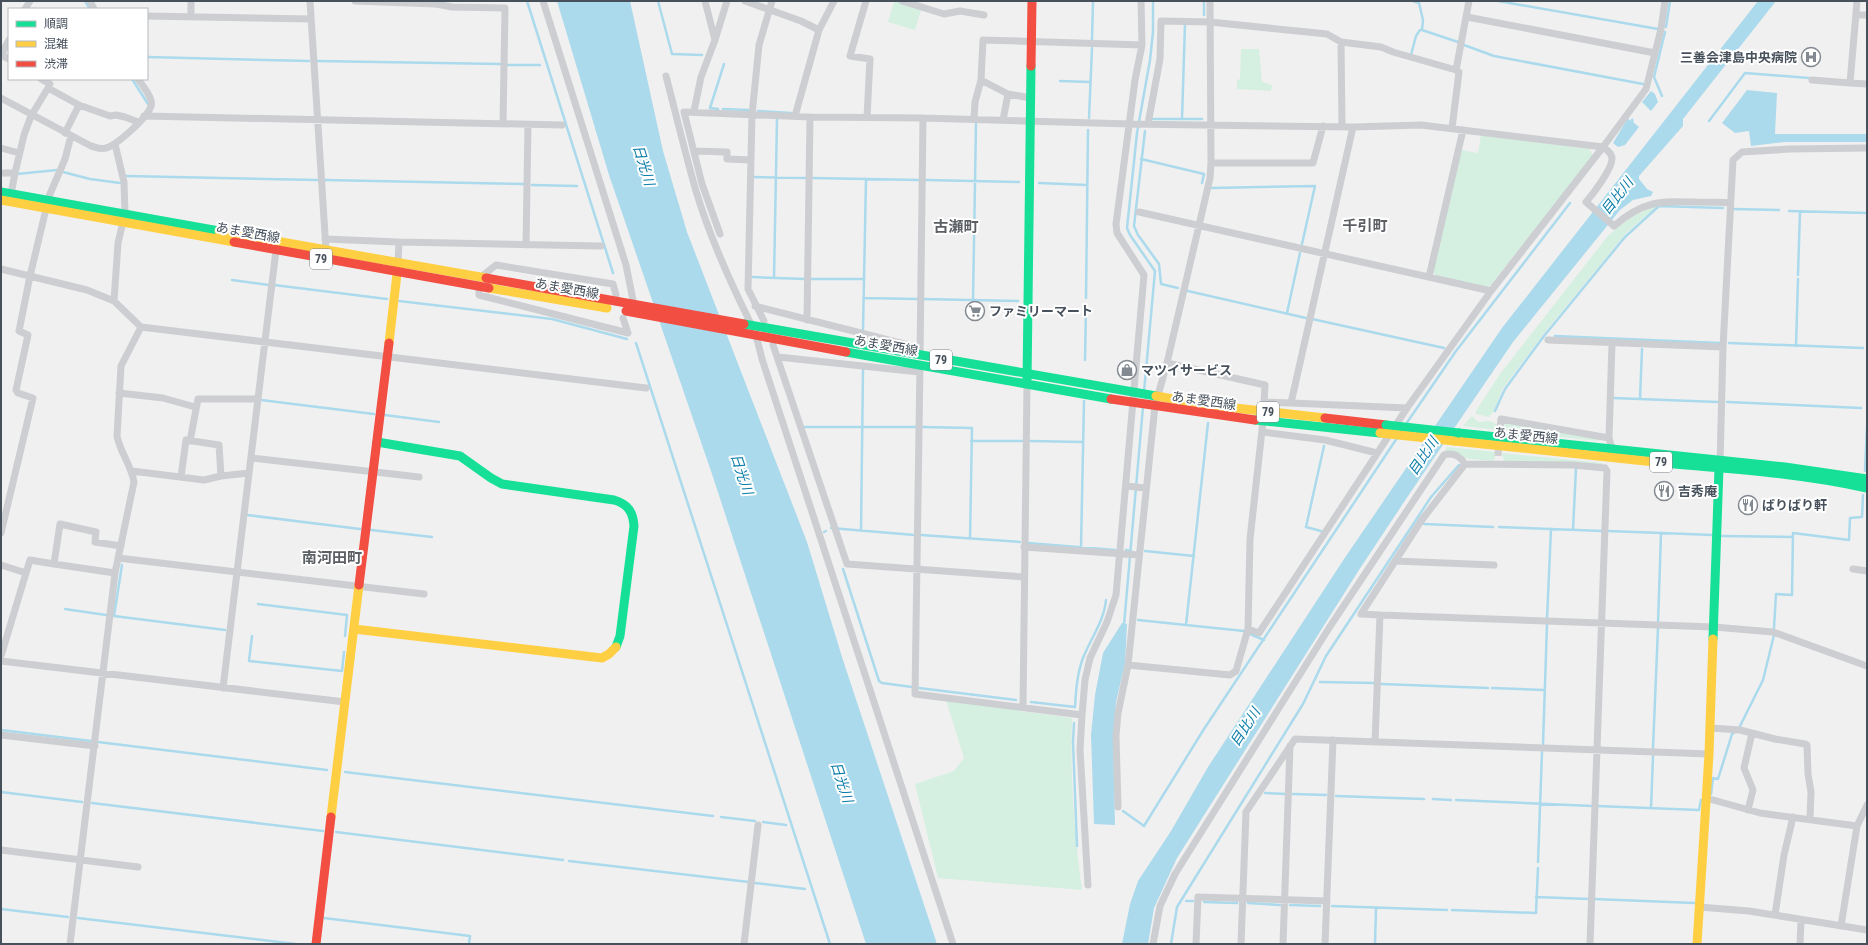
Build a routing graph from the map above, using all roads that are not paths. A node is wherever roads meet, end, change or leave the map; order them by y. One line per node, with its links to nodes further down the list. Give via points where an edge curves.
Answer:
1 (191, 1): 24 (street)
2 (310, 1): 26 (street)
3 (355, 1): 18 (street)
4 (543, 1): 108 (street)
5 (705, 1): 29 (street)
6 (727, 1): 29 (street)
7 (745, 1): 19 (street)
8 (772, 1): 19 (street)
9 (834, 1): 28 (street)
10 (866, 1): 54 (street, via 850,56 870,59)
11 (902, 1): 21 (street, via 944,14 960,11)
12 (1032, 1): 31 (main road)
13 (1142, 1): 33 (street)
14 (1210, 1): 27 (street)
15 (1469, 1): 25 (street)
16 (1665, 1): 34 (street)
17 (1857, 1): 20 (street)
18 (437, 2): 61 (street, via 452,7 505,8)
19 (770, 10): 28 (street); 49 (street, via 759,45)
20 (1856, 14): 22 (street); 41 (street)
21 (984, 15)
22 (1867, 15)
23 (148, 16): 24 (street)
24 (191, 17): 26 (street)
25 (1467, 17): 34 (street); 36 (street)
26 (311, 19): 57 (street)
27 (1210, 22): 32 (street, via 1327,34); 63 (street, via 1161,21 1160,59); 66 (street)
28 (819, 30): 52 (street)
29 (715, 40): 48 (street, via 701,77)
30 (8, 42): 35 (street)
31 (1032, 42): 33 (street); 39 (street, via 983,40); 46 (main road)
32 (1341, 42): 36 (street, via 1381,47); 68 (street)
33 (1142, 45): 62 (street)
34 (1655, 53): 74 (street, via 1646,89)
35 (1, 55)
36 (1456, 70): 70 (street, via 1459,72)
37 (666, 76): 113 (street, via 696,190)
38 (139, 80): 51 (street, via 152,106)
39 (981, 80): 44 (street); 56 (street, via 974,102)
40 (1812, 80): 41 (street)
41 (1850, 83): 43 (street)
42 (50, 84): 47 (street); 50 (street)
43 (1867, 84)
44 (1008, 94): 46 (street); 58 (street)
45 (1, 98): 50 (street)
46 (1031, 98): 59 (main road)
47 (79, 105): 60 (street); 72 (street)
48 (694, 111): 49 (street); 77 (street, via 684,112)
49 (752, 115): 52 (street); 79 (street)
50 (31, 116): 72 (street); 78 (street)
51 (144, 116): 57 (street); 60 (street)
52 (795, 116): 53 (street)
53 (810, 117): 54 (street); 110 (street)
54 (867, 117): 55 (street)
55 (923, 118): 56 (street); 122 (street)
56 (974, 119): 58 (street)
57 (318, 120): 61 (street); 92 (street)
58 (1003, 120): 59 (street)
59 (1030, 121): 62 (street); 124 (main road)
60 (138, 122): 73 (street)
61 (503, 124): 64 (street)
62 (1132, 124): 63 (street); 127 (street, via 1116,224 1117,233 1144,275)
63 (1146, 124): 66 (street)
64 (528, 125): 65 (street); 94 (street)
65 (562, 125)
66 (1211, 125): 67 (street); 80 (street)
67 (1323, 126): 68 (street); 80 (street, via 1314,163)
68 (1342, 126): 69 (street)
69 (1353, 127): 70 (street, via 1421,125); 98 (street)
70 (1452, 128): 71 (street)
71 (1463, 130): 74 (street); 102 (street)
72 (68, 134): 73 (street, via 91,146 104,149); 87 (street, via 65,159)
73 (115, 144): 89 (street, via 124,182)
74 (1603, 147): 86 (street, via 1610,152 1611,164 1586,202 1614,226 1640,208 1665,201); 104 (street)
75 (1, 148): 78 (street)
76 (1867, 148): 86 (street, via 1742,152 1733,160)
77 (694, 151): 79 (street, via 727,152 727,159); 91 (street, via 702,184)
78 (19, 153): 82 (street)
79 (751, 160): 107 (street, via 748,289)
80 (1211, 163): 90 (street)
81 (1, 173): 82 (street)
82 (15, 173): 84 (street)
83 (1, 192): 84 (main road, あま愛西線 / 79)
84 (11, 194): 87 (main road, あま愛西線 / 79)
85 (1, 200): 87 (main road, あま愛西線 / 79)
86 (1730, 203): 119 (street)
87 (47, 205): 89 (main road, あま愛西線 / 79); 101 (street)
88 (1139, 212): 90 (street)
89 (124, 218): 96 (main road, あま愛西線 / 79); 97 (main road, あま愛西線 / 79); 106 (street, via 118,243)
90 (1198, 226): 98 (street); 123 (street)
91 (720, 234)
92 (325, 239): 93 (street); 97 (street)
93 (399, 242): 94 (street); 99 (street)
94 (526, 245): 95 (street)
95 (601, 246)
96 (276, 250): 99 (main road, あま愛西線 / 79); 116 (street)
97 (326, 250): 99 (main road, あま愛西線 / 79)
98 (1325, 254): 102 (street); 130 (street)
99 (398, 267): 103 (main road, あま愛西線 / 79); 120 (main road)
100 (1, 269): 101 (street)
101 (30, 276): 106 (street, via 87,290); 157 (street, via 19,331 28,335 16,390 32,398)
102 (1429, 277): 104 (street)
103 (480, 282): 105 (street, via 496,265 613,284); 108 (main road, あま愛西線 / 79, via 640,313); 109 (street, via 479,295 628,333)
104 (1491, 291): 133 (street)
105 (616, 295)
106 (114, 301): 112 (street)
107 (755, 306): 110 (street); 111 (street)
108 (639, 309): 113 (main road, あま愛西線 / 79)
109 (623, 318)
110 (807, 320): 122 (street)
111 (764, 321)
112 (140, 327): 116 (street); 126 (street, via 121,366)
113 (747, 328): 114 (main road, あま愛西線 / 79); 122 (main road, あま愛西線 / 79)
114 (756, 335): 122 (main road, あま愛西線 / 79); 223 (street)
115 (1548, 340): 117 (street)
116 (265, 343): 120 (street); 128 (street)
117 (1612, 343): 119 (street); 137 (street)
118 (773, 346): 121 (street)
119 (1723, 347): 144 (street)
120 (387, 357): 125 (street); 139 (main road)
121 (778, 357): 122 (street); 169 (street, via 847,564)
122 (920, 360): 124 (main road, あま愛西線 / 79); 169 (street)
123 (1167, 363): 129 (street); 132 (street, via 1265,385)
124 (1027, 379): 127 (main road, あま愛西線 / 79); 160 (street)
125 (646, 388)
126 (119, 393): 131 (street, via 163,398); 146 (street, via 118,440)
127 (1136, 398): 129 (main road, あま愛西線 / 79); 153 (street)
128 (258, 399): 131 (street, via 200,398); 142 (street)
129 (1153, 401): 132 (main road, あま愛西線 / 79); 134 (main road, あま愛西線 / 79); 154 (street)
130 (1291, 403): 132 (street); 133 (street)
131 (196, 407): 138 (street)
132 (1264, 407): 141 (main road, あま愛西線 / 79, bridge)
133 (1407, 408): 140 (street)
134 (1263, 421): 136 (street); 141 (main road, あま愛西線 / 79, bridge, via 1454,441)
135 (1500, 428): 137 (street, via 1501,419)
136 (1262, 432): 140 (street, via 1325,440); 181 (street, via 1250,539)
137 (1609, 438): 141 (street)
138 (190, 441): 149 (street, via 219,445); 150 (street, via 186,440)
139 (377, 442): 147 (main road); 180 (main road, via 460,456 469,460 489,479 502,484 614,500 630,507 634,526 620,636 615,650 609,656 602,658)
140 (1377, 453): 181 (street, via 1259,633)
141 (1612, 453): 144 (main road, あま愛西線 / 79); 145 (street)
142 (251, 458): 147 (street); 148 (street)
143 (1465, 464): 145 (street, via 1498,460); 164 (street, via 1421,521); 224 (street, via 1458,456 1444,455 1329,628 1175,874 1160,906)
144 (1720, 464): 152 (main road, あま愛西線 / 79, via 1828,472); 155 (main road, あま愛西線 / 79); 179 (main road)
145 (1605, 468): 178 (street, via 1607,471)
146 (132, 472): 150 (street); 159 (street, via 134,482)
147 (373, 472): 151 (street); 175 (main road)
148 (249, 473): 149 (street); 172 (street)
149 (221, 476): 150 (street, via 204,480)
150 (181, 477)
151 (419, 477)
152 (1866, 478)
153 (1126, 486): 154 (street); 161 (street)
154 (1145, 488): 162 (street)
155 (1867, 488)
156 (1, 499): 157 (street)
157 (9, 500): 158 (street)
158 (1, 533)
159 (121, 546): 163 (street); 165 (street, via 95,542 96,532 60,524)
160 (1024, 546): 161 (street); 174 (street)
161 (1122, 554): 162 (street); 190 (street, via 1114,604 1090,658)
162 (1137, 555): 184 (street)
163 (118, 558): 172 (street); 173 (street)
164 (1395, 561): 167 (street); 177 (street, via 1361,614)
165 (54, 564): 171 (street, via 30,560); 173 (street)
166 (1, 565): 171 (street)
167 (1494, 565)
168 (1853, 569): 170 (street)
169 (917, 570): 174 (street); 189 (street, via 915,694)
170 (1867, 571)
171 (26, 573): 182 (street)
172 (237, 573): 175 (street); 187 (street)
173 (115, 574): 186 (street)
174 (1024, 577): 189 (street)
175 (359, 587): 176 (street); 180 (main road)
176 (424, 594)
177 (1380, 615): 178 (street); 195 (street)
178 (1602, 623): 179 (street); 198 (street)
179 (1714, 627): 185 (street, via 1780,633); 191 (main road)
180 (354, 629): 188 (main road)
181 (1248, 629): 184 (street, via 1236,671 1230,675)
182 (1, 653)
183 (1, 661): 186 (street)
184 (1128, 665): 201 (street, via 1116,736)
185 (1867, 666)
186 (103, 674): 187 (street); 197 (street)
187 (223, 688): 188 (street)
188 (345, 702): 221 (main road)
189 (1023, 707): 190 (street)
190 (1082, 715): 211 (street, via 1080,750)
191 (1710, 728): 192 (street); 199 (main road)
192 (1752, 733): 202 (street, via 1744,768 1753,790); 205 (street, via 1807,745 1811,792)
193 (1, 735): 197 (street)
194 (1333, 740): 195 (street); 196 (street, via 1295,739); 214 (street)
195 (1374, 742): 198 (street)
196 (1290, 745): 212 (street, via 1246,812); 213 (street)
197 (95, 746): 209 (street)
198 (1598, 750): 199 (street); 229 (street)
199 (1709, 754): 200 (main road)
200 (1706, 798): 202 (street); 215 (main road)
201 (1118, 807)
202 (1748, 810): 204 (street)
203 (1866, 810): 207 (street)
204 (1793, 817): 205 (street); 216 (street)
205 (1810, 819): 207 (street)
206 (758, 825): 222 (street)
207 (1857, 826): 218 (street)
208 (1, 850): 209 (street)
209 (81, 860): 210 (street); 220 (street)
210 (138, 867)
211 (1088, 885)
212 (1243, 898): 213 (street); 225 (street, via 1198,897); 226 (street)
213 (1285, 900): 214 (street); 227 (street)
214 (1327, 901): 228 (street)
215 (1699, 907): 216 (street); 230 (main road)
216 (1775, 915): 217 (street)
217 (1801, 921): 218 (street); 231 (street)
218 (1841, 926): 219 (street)
219 (1867, 930)
220 (70, 944)
221 (316, 944)
222 (744, 944)
223 (953, 944)
224 (1153, 944)
225 (1196, 944)
226 (1241, 944)
227 (1283, 944)
228 (1325, 944)
229 (1590, 944)
230 (1697, 944)
231 (1800, 944)

